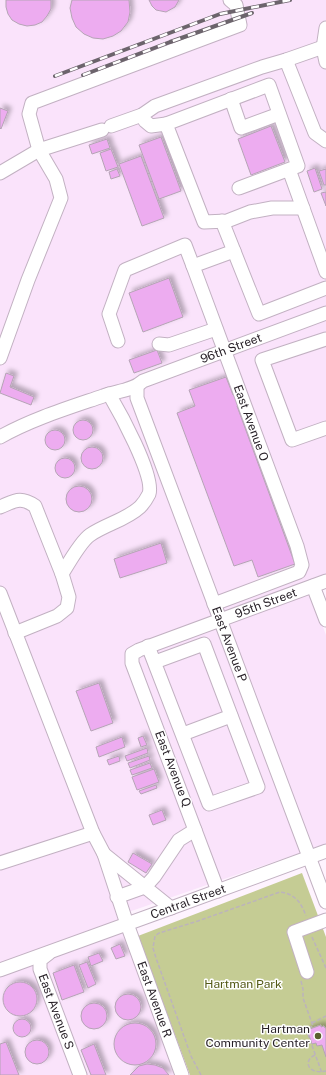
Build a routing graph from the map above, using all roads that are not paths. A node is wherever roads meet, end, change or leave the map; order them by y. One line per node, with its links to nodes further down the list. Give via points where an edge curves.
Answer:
1 (230, 0): 11 (street, via 236,5 240,26 32,103 29,114)
2 (326, 28): 3 (street)
3 (324, 47): 4 (street); 5 (street)
4 (286, 60): 8 (street, via 155,106); 10 (street, via 315,133)
5 (326, 62)
6 (231, 99): 7 (street, via 269,85); 7 (street, via 241,128); 9 (street)
7 (279, 114): 14 (street, via 298,166)
8 (142, 115): 9 (street, via 151,126); 11 (street)
9 (166, 124): 16 (street, via 204,222)
10 (326, 141)
11 (39, 150): 12 (street); 28 (street, via 56,179 61,198)
12 (0, 173)
13 (291, 175): 15 (street)
14 (239, 188)
15 (303, 208): 16 (street, via 272,208); 19 (street)
16 (222, 221): 17 (street)
17 (234, 251): 18 (street); 20 (street, via 259,314)
18 (194, 271): 22 (street, East Avenue O); 25 (street, East Avenue O, via 185,245 125,270 109,314)
19 (326, 272)
20 (326, 288)
21 (326, 313): 24 (street, 96th Street)
22 (216, 329): 26 (street, via 169,345); 27 (street, East Avenue O)
23 (326, 339): 29 (street)
24 (254, 340): 27 (street, 96th Street); 29 (street)
25 (118, 341)
26 (159, 344)
27 (224, 351): 30 (street, 96th Street, via 143,381); 36 (street, East Avenue O, via 297,546 302,566 299,572)
28 (0, 358)
29 (262, 360): 32 (street, via 292,440)
30 (137, 387): 31 (street, 96th Street); 41 (street, East Avenue P, via 137,398)
31 (109, 394): 33 (street, 96th Street, via 57,411); 35 (street, via 126,423 148,477 149,494 141,506 126,517 89,536)
32 (326, 428)
33 (0, 437)
34 (0, 507): 35 (street, via 26,500 34,506)
35 (62, 574): 45 (street, via 69,596 67,608 57,616)
36 (282, 579): 40 (street); 41 (street)
37 (326, 581): 38 (street, 95th Street)
38 (313, 586): 40 (street, 95th Street); 43 (street)
39 (0, 593): 45 (street)
40 (287, 595): 42 (street, 95th Street)
41 (214, 604): 42 (street, East Avenue P)
42 (220, 619): 44 (street, 95th Street); 55 (street, East Avenue P)
43 (326, 620)
44 (198, 628): 46 (street); 47 (street, 95th Street)
45 (15, 633): 52 (street)
46 (204, 644): 48 (street); 49 (street)
47 (143, 648): 48 (street); 51 (street, East Avenue Q, via 132,654 132,663)
48 (155, 662): 50 (street)
49 (231, 716): 50 (street); 50 (street, via 258,787 209,804)
50 (183, 734)
51 (195, 830): 57 (street, via 179,840); 58 (street, East Avenue Q)
52 (93, 833): 54 (street); 56 (street)
53 (326, 851): 55 (street, Central Street)
54 (104, 854): 57 (street); 59 (street, East Avenue R)
55 (309, 857): 58 (street, Central Street); 60 (street, East Avenue P)
56 (0, 864)
57 (145, 887): 59 (street); 61 (street)
58 (218, 891): 61 (street, Central Street)
59 (117, 897): 63 (street, East Avenue R)
60 (326, 902)
61 (171, 908): 63 (street, Central Street)
62 (326, 920): 66 (street, via 311,933 294,932)
63 (127, 924): 64 (street, Central Street); 68 (street, East Avenue R)
64 (50, 952): 65 (street, Central Street); 67 (street, East Avenue S, via 40,960 40,969)
65 (0, 970)
66 (303, 973)
67 (80, 1075)
68 (182, 1075)

